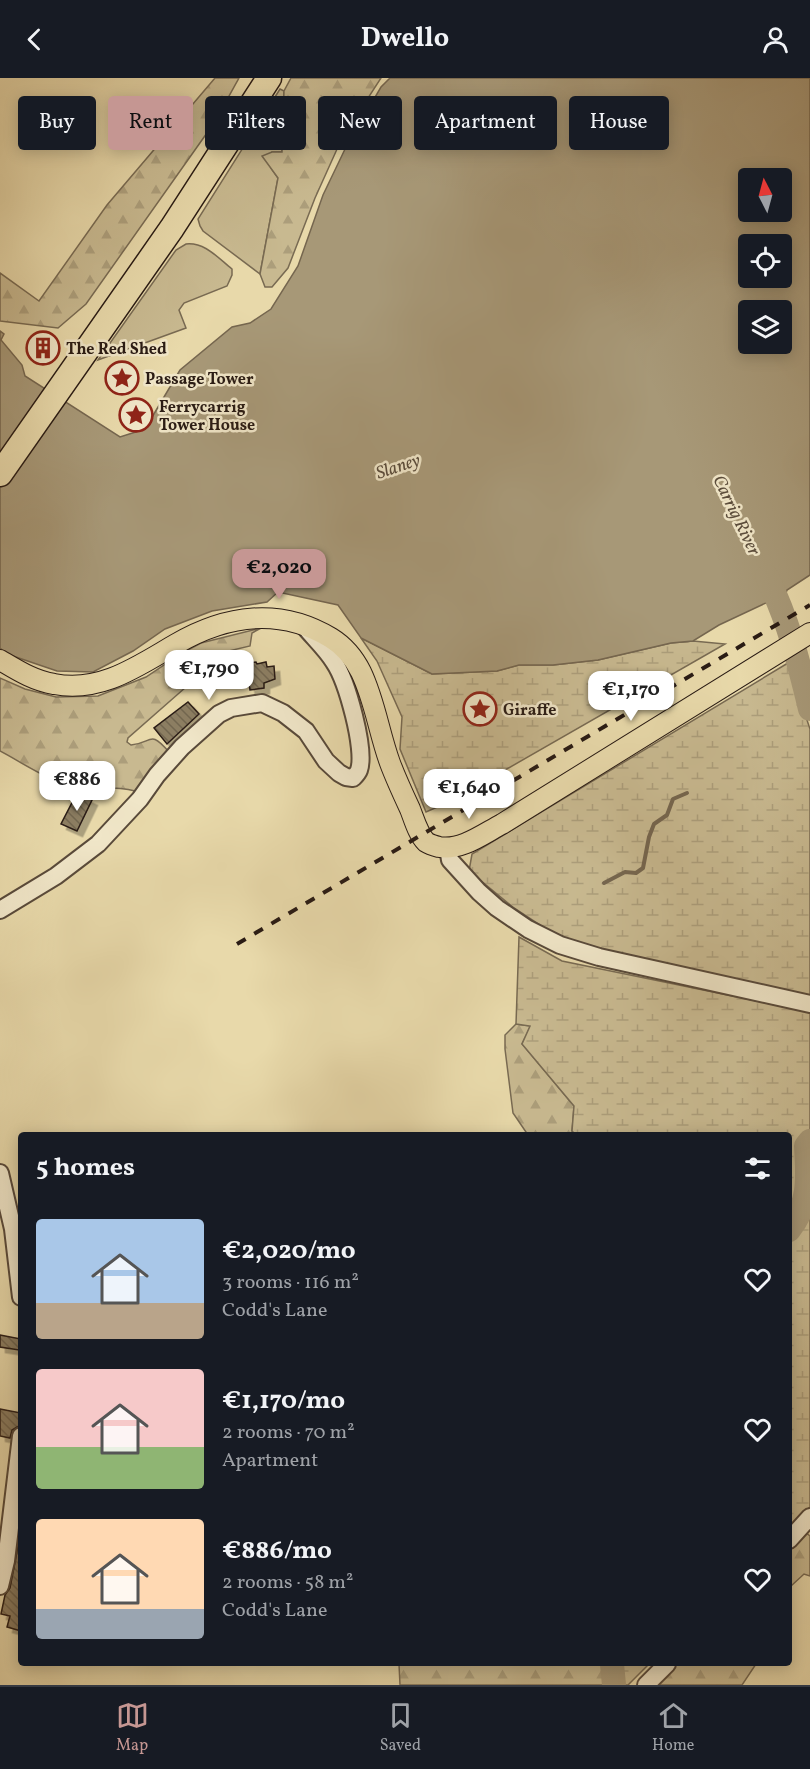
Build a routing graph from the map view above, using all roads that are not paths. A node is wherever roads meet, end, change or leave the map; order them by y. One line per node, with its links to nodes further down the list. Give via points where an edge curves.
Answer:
1 (269, 78): 2 (highway, via 172,228)
2 (0, 474)
3 (304, 626): 5 (main road, via 270,617 225,623 194,634 110,680 79,686 53,684 24,675); 6 (main road, via 331,638 352,657 368,688 390,763 418,828 426,842); 7 (street, via 335,663 349,694 360,761 353,778 339,773 326,761 306,731 284,713 262,703 231,708 182,747 98,844 56,876)
4 (809, 634): 6 (main road, via 502,824 463,845)
5 (0, 660)
6 (448, 848): 8 (street, via 455,867 491,903 560,945)
7 (0, 910)
8 (810, 1004)
9 (0, 1173): 10 (street)
10 (18, 1271)
11 (18, 1461): 14 (street)
12 (810, 1518): 13 (street)
13 (792, 1537)
14 (0, 1586)
15 (665, 1666): 16 (street)
16 (645, 1685)

